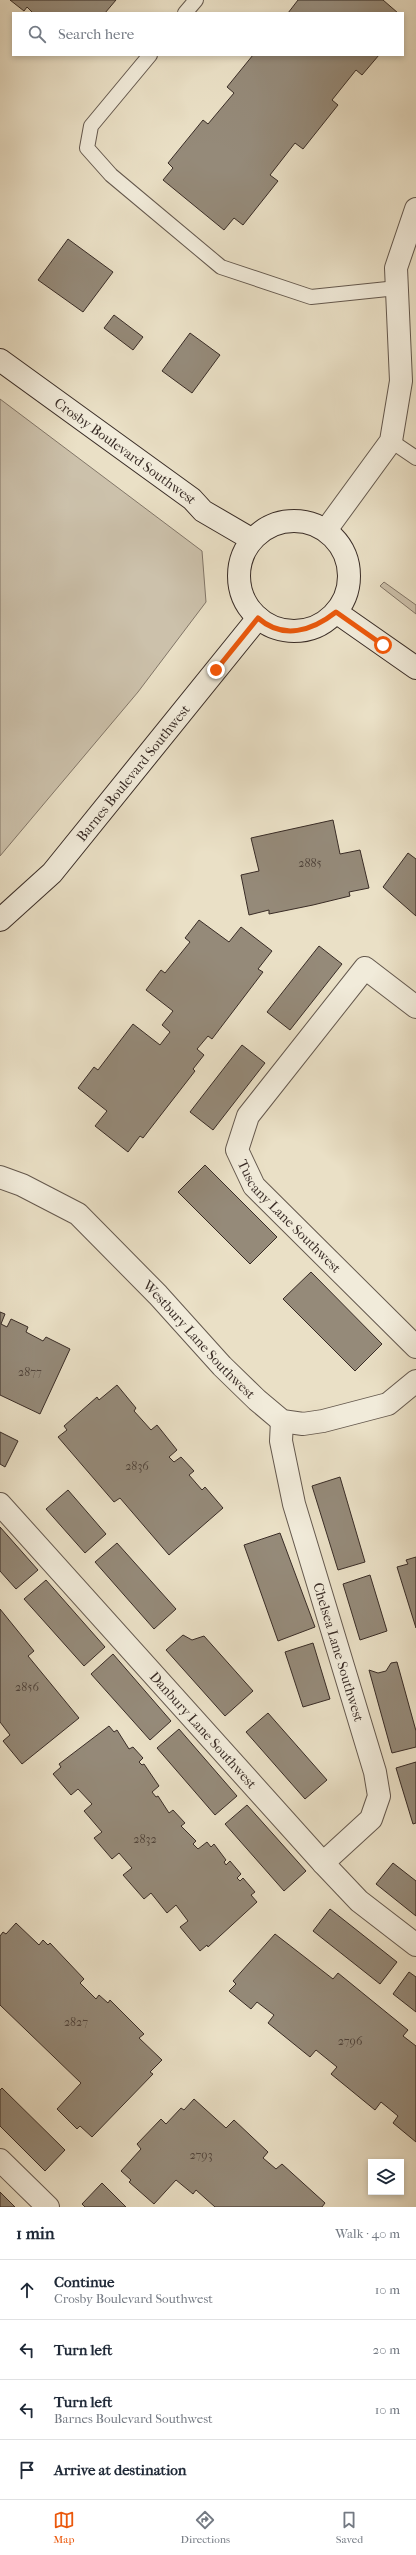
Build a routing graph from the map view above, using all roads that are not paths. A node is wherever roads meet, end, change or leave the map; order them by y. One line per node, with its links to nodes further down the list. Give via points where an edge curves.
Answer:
1 (196, 0): 2 (lane)
2 (186, 12)
3 (149, 56): 5 (lane, via 91,126 87,148 111,175 220,267 311,297)
4 (416, 210): 5 (street, via 396,268)
5 (397, 288): 7 (street, via 402,381)
6 (0, 360): 10 (street, Crosby Boulevard Southwest, via 192,499 203,511)
7 (391, 441): 8 (lane); 9 (street)
8 (416, 458)
9 (326, 530): 10 (street, via 312,523 296,520 279,522 264,528); 11 (street, via 339,542 346,557 350,576 346,595)
10 (251, 539): 12 (street, via 242,555 238,575 241,594 250,611)
11 (336, 612): 12 (street, via 321,624 303,631 283,630 265,624); 13 (street)
12 (258, 618): 14 (street, Barnes Boulevard Southwest, via 52,873)
13 (416, 668)
14 (0, 920)
15 (416, 1007): 17 (street, Tuscany Lane Southwest, via 365,968 248,1116 237,1150 254,1186)
16 (0, 1177): 19 (street, Westbury Lane Southwest, via 22,1185 78,1214 158,1295 222,1366)
17 (416, 1347)
18 (416, 1381): 19 (street, Westbury Lane Southwest, via 388,1404 323,1422 303,1424)
19 (282, 1420): 21 (street, Chelsea Lane Southwest, via 281,1441 294,1504 375,1772 379,1796 371,1820)
20 (0, 1504): 21 (street, Danbury Lane Southwest)
21 (323, 1863): 22 (street, Danbury Lane Southwest, via 359,1901)
22 (416, 1945)
23 (0, 2160): 24 (street)
24 (48, 2207)

